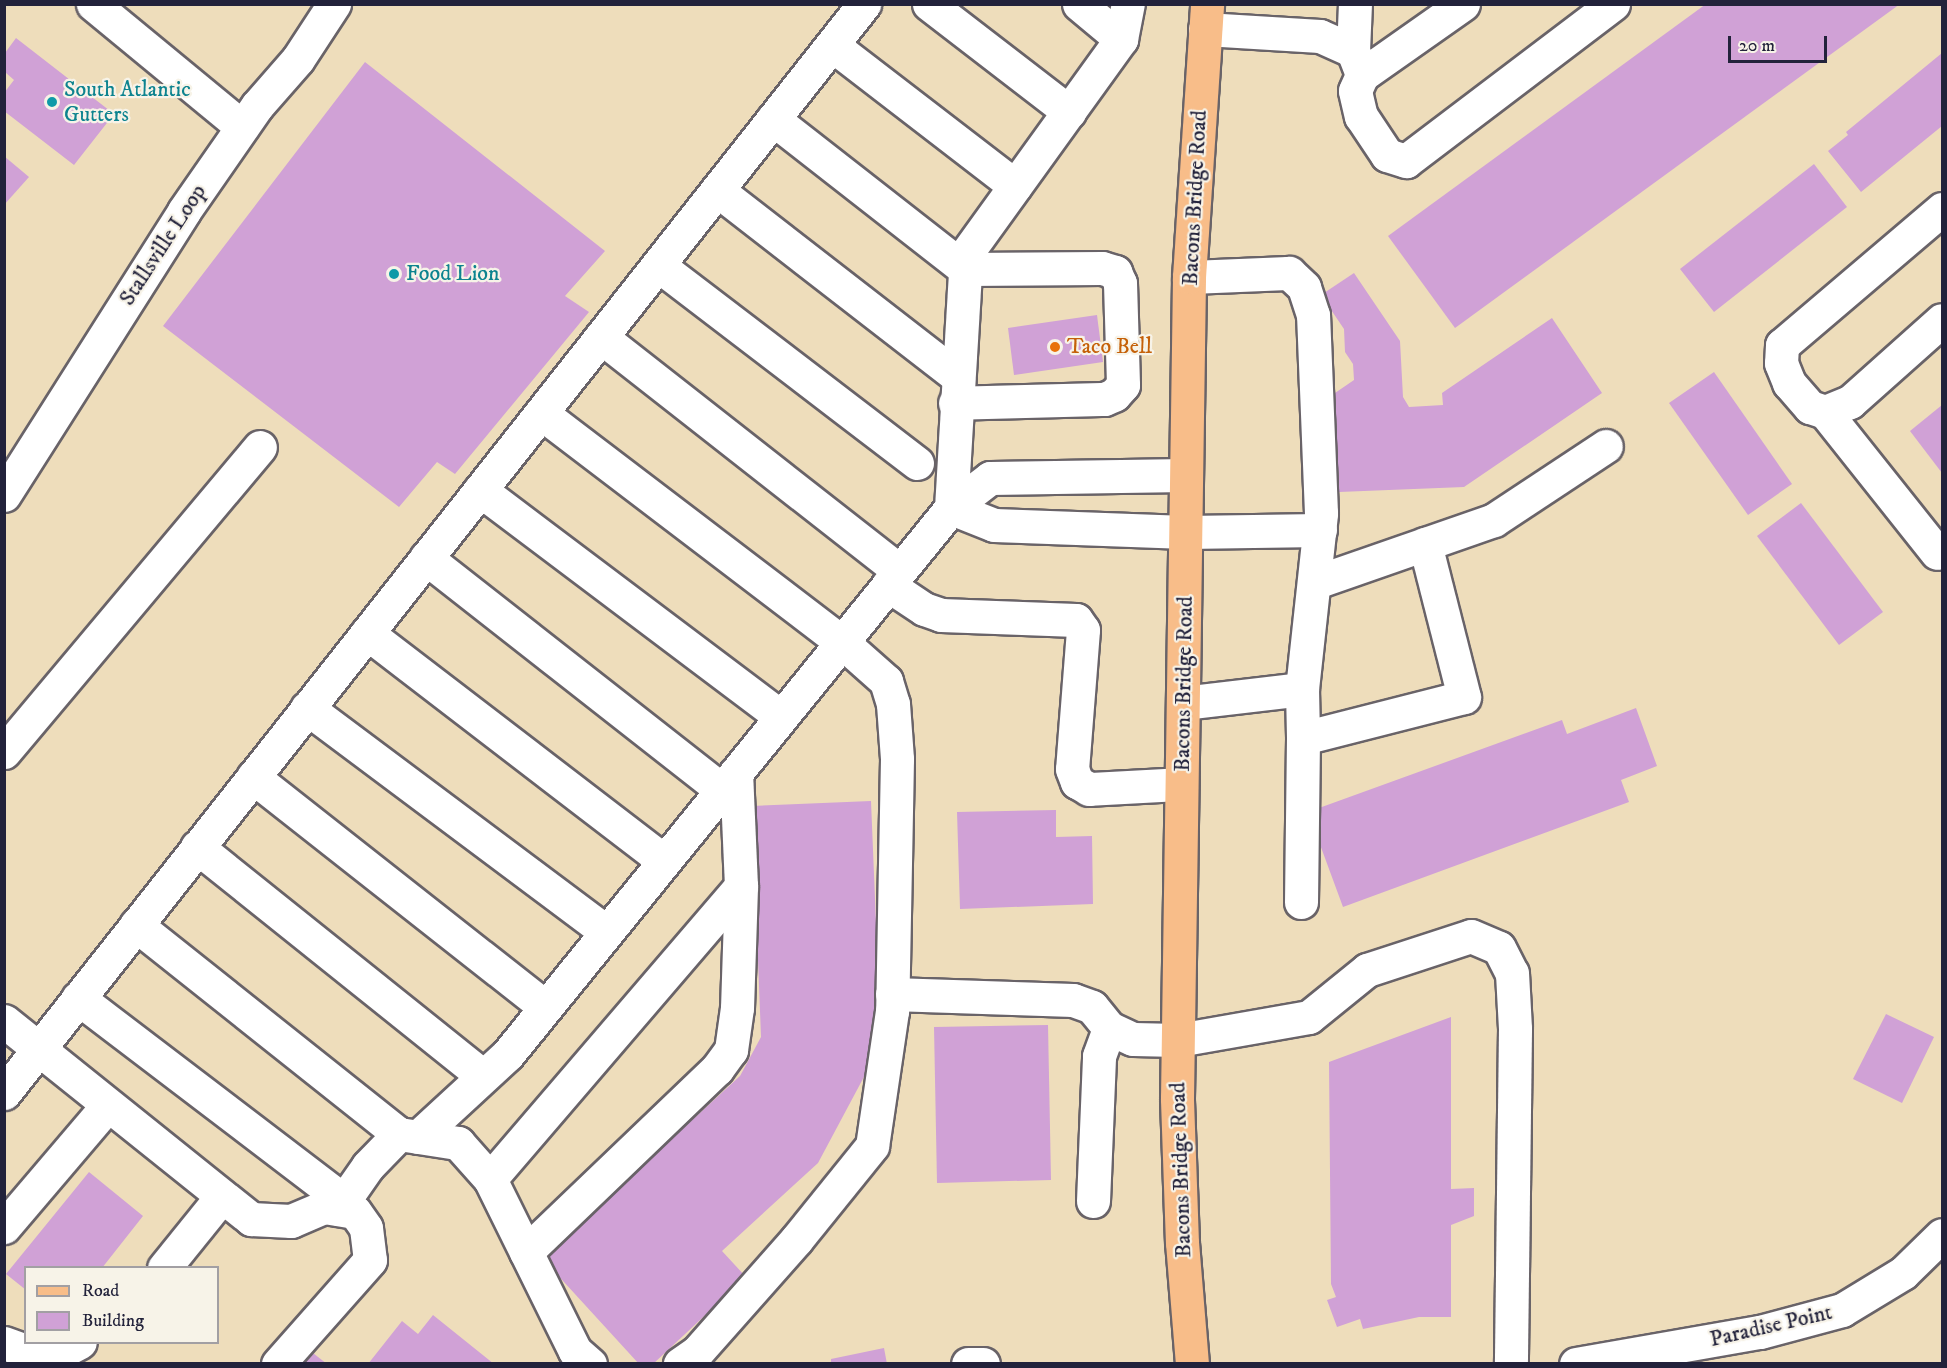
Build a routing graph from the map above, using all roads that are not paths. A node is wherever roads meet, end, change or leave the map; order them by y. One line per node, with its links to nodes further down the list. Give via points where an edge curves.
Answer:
1 (93, 4): 16 (street)
2 (334, 4): 16 (street, Stallsville Loop, via 298,59)
3 (864, 4): 12 (street)
4 (929, 4): 14 (street)
5 (1079, 4): 11 (street)
6 (1128, 4): 11 (street)
7 (1355, 4): 13 (street)
8 (1462, 4): 13 (street)
9 (1613, 4): 13 (street, via 1406,161 1387,155 1361,116 1355,91)
10 (1206, 17): 13 (street, via 1320,36); 22 (main road, Bacons Bridge Road)
11 (1121, 39): 14 (street)
12 (832, 45): 15 (street); 17 (street)
13 (1358, 63)
14 (1069, 112): 17 (street)
15 (773, 119): 18 (street); 21 (street)
16 (242, 127): 33 (street, Stallsville Loop, via 101,339)
17 (1015, 186): 21 (street, via 966,254)
18 (717, 190): 20 (street); 25 (street)
19 (1937, 225): 26 (street, via 1782,345 1781,363 1790,383 1810,407)
20 (658, 265): 24 (street); 30 (street)
21 (965, 269): 25 (street); 25 (street, via 1102,268 1115,272 1120,283 1123,385 1104,399)
22 (1189, 277): 31 (main road, Bacons Bridge Road); 35 (street, via 1289,273 1304,287 1313,315)
23 (1942, 320): 26 (street, via 1850,402)
24 (601, 337): 27 (street); 40 (street)
25 (956, 390): 34 (street)
26 (1825, 412): 38 (street)
27 (541, 413): 32 (street); 43 (street)
28 (1606, 446): 37 (street, via 1494,520)
29 (260, 447): 49 (street)
30 (917, 463)
31 (1186, 475): 34 (street, via 990,478); 36 (main road, Bacons Bridge Road)
32 (480, 490): 39 (street); 47 (street)
33 (4, 495)
34 (951, 508): 36 (street, via 994,525); 40 (street)
35 (1320, 530): 36 (street); 41 (street)
36 (1186, 532): 45 (main road, Bacons Bridge Road)
37 (1425, 544): 41 (street); 48 (street, via 1464,697)
38 (1937, 553)
39 (426, 558): 42 (street); 51 (street)
40 (894, 578): 43 (street); 52 (street, via 924,609 940,615 1076,620 1083,630 1072,769 1077,782 1089,789)
41 (1316, 582): 44 (street)
42 (367, 633): 46 (street); 54 (street)
43 (842, 642): 47 (street); 59 (street, via 886,681 893,704 897,759)
44 (1302, 689): 45 (street); 48 (street)
45 (1183, 703): 52 (main road, Bacons Bridge Road)
46 (307, 708): 50 (street); 58 (street)
47 (782, 717): 51 (street)
48 (1303, 738): 56 (street)
49 (4, 752)
50 (253, 777): 53 (street); 61 (street)
51 (729, 781): 54 (street); 55 (street)
52 (1181, 784): 64 (main road, Bacons Bridge Road)
53 (197, 847): 57 (street); 66 (street)
54 (664, 861): 58 (street)
55 (741, 886): 70 (street); 76 (street, via 737,1008 731,1050 717,1069)
56 (1302, 902)
57 (136, 925): 60 (street); 69 (street)
58 (606, 932): 61 (street)
59 (892, 994): 63 (street, via 1073,1000 1092,1007); 83 (street, via 872,1146 789,1248 697,1352)
60 (78, 998): 65 (street); 73 (street)
61 (545, 1007): 66 (street, via 508,1054)
62 (4, 1021): 65 (street)
63 (1109, 1028): 64 (street, via 1133,1039); 72 (street, via 1099,1056)
64 (1178, 1040): 84 (main road, Bacons Bridge Road, via 1182,1244); 85 (street, via 1309,1017 1367,970 1471,936 1499,948 1512,974 1515,1029)
65 (38, 1048): 67 (street); 68 (street)
66 (483, 1076): 69 (street)
67 (4, 1093)
68 (108, 1105): 71 (street); 74 (street)
69 (408, 1136): 70 (street, via 458,1143); 73 (street, via 368,1166)
70 (490, 1179): 76 (street)
71 (222, 1196): 73 (street, via 251,1219 291,1221 324,1207); 77 (street)
72 (1093, 1201)
73 (341, 1205): 81 (street, via 356,1212 366,1227 370,1260)
74 (4, 1227)
75 (1942, 1235): 80 (street, Paradise Point, via 1903,1273 1842,1310)
76 (526, 1252): 82 (street, via 575,1351)
77 (166, 1266)
78 (4, 1343): 79 (street, via 48,1359)
79 (76, 1344)
80 (1660, 1356): 86 (street, Paradise Point)
81 (278, 1364)
82 (590, 1364)
83 (680, 1364)
84 (1192, 1364)
85 (1511, 1364)
86 (1576, 1364)

